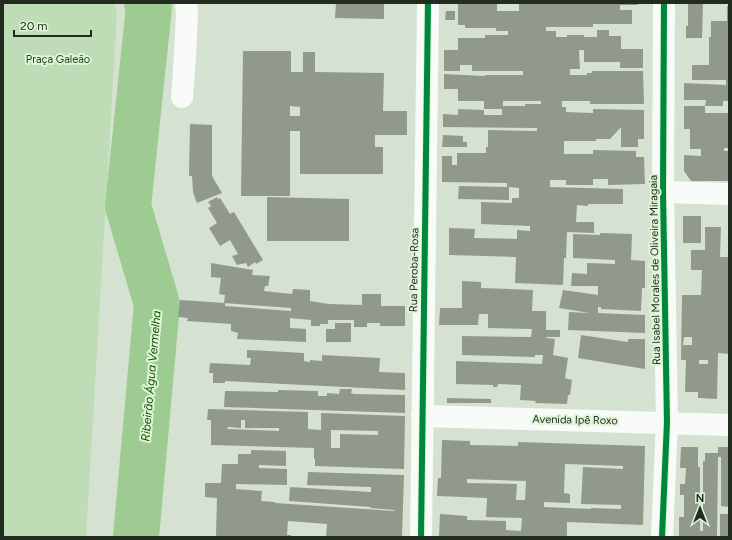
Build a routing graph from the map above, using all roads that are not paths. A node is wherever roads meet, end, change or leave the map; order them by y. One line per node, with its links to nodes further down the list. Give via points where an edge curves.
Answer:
1 (186, 3): 4 (street)
2 (428, 3): 7 (street, Rua Peroba-Rosa)
3 (664, 3): 5 (street, Rua Isabel Morales de Oliveira Miragaia)
4 (182, 97)
5 (663, 192): 6 (street); 8 (street, Rua Isabel Morales de Oliveira Miragaia)
6 (729, 194)
7 (422, 416): 8 (street, Avenida Ipê Roxo); 10 (street, Rua Peroba-Rosa)
8 (667, 422): 9 (street, Avenida Ipê Roxo); 11 (street, Rua Isabel Morales de Oliveira Miragaia)
9 (729, 425)
10 (420, 537)
11 (662, 537)

